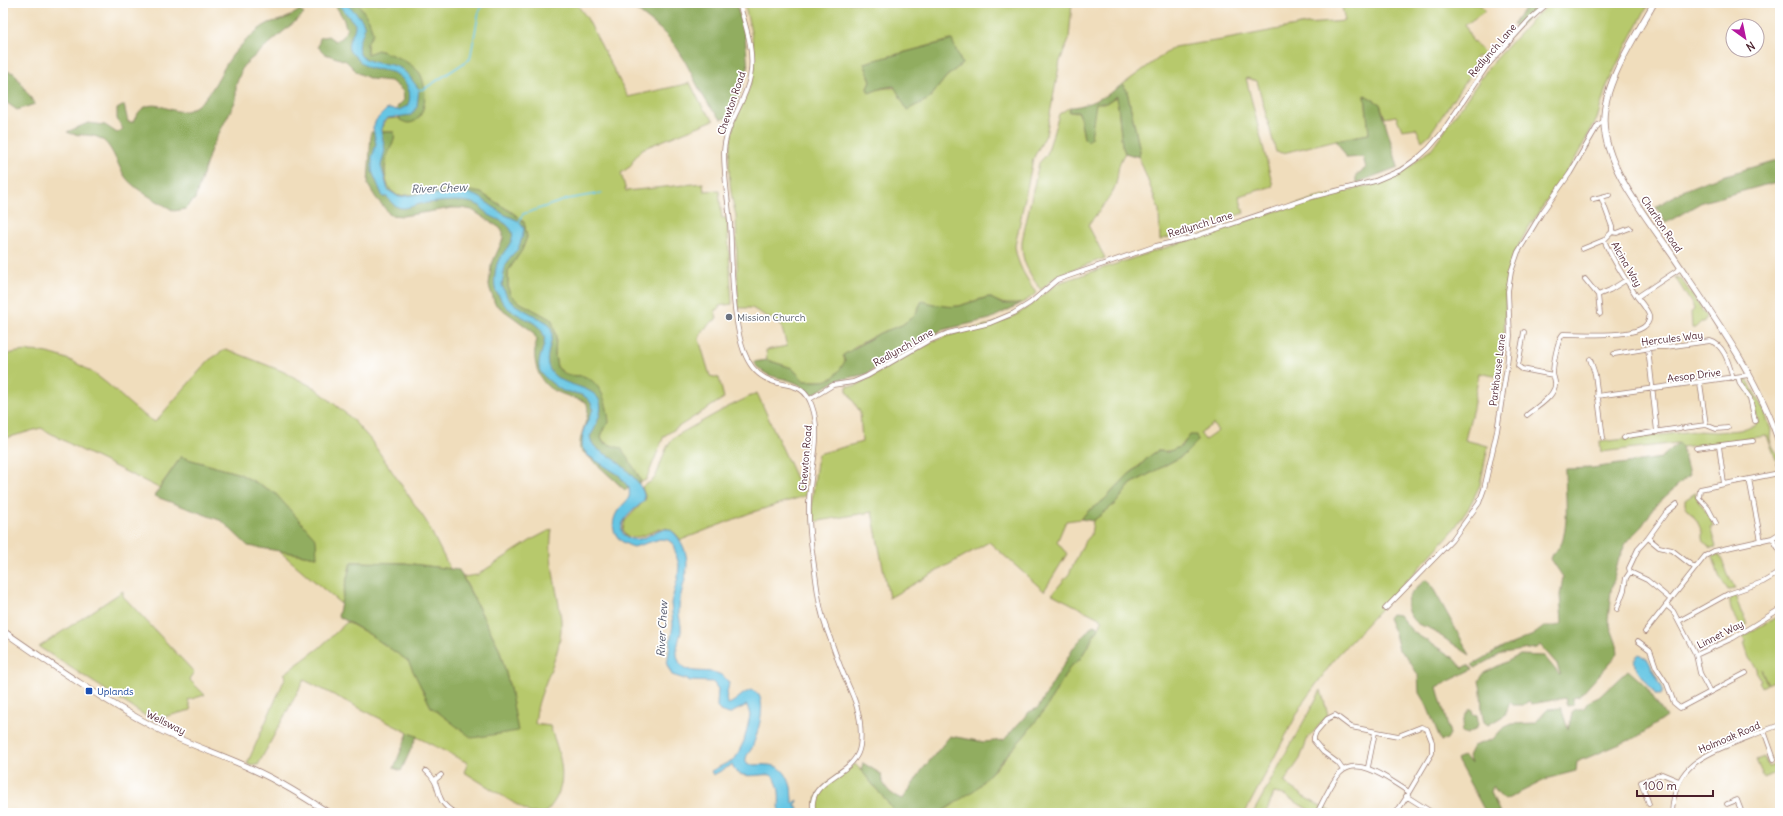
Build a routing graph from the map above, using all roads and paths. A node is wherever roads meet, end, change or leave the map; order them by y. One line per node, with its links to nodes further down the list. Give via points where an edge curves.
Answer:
1 (739, 3): 29 (street, Chewton Road, via 750,45 750,78 729,126 724,152 736,318 745,353 754,368 765,378 793,386)
2 (1548, 3): 29 (street, Redlynch Lane, via 1486,66 1429,148 1401,170 1375,181 1312,197 1057,280 1014,313 926,342 867,376 853,382 833,385)
3 (1654, 3): 4 (street, Charlton Road, via 1610,86)
4 (1604, 121): 12 (street, Charlton Road, via 1609,156); 57 (street, Parkhouse Lane, via 1598,125 1570,173 1541,214 1518,252 1511,272 1508,291 1510,336 1507,366 1497,431 1479,503 1452,540)
5 (1610, 195): 6 (street)
6 (1601, 197): 7 (street); 9 (street, Alcina Way)
7 (1593, 199)
8 (1630, 228): 9 (street, via 1617,233)
9 (1612, 232): 10 (street, Alcina Way)
10 (1604, 240): 11 (street, Alcina Way); 14 (street, Alcina Way)
11 (1582, 249)
12 (1681, 268): 16 (street); 23 (street, Charlton Road)
13 (1584, 279): 15 (street)
14 (1626, 280): 15 (street); 16 (street, Alcina Way)
15 (1598, 295): 17 (street)
16 (1638, 297): 22 (street, Alcina Way, via 1649,316 1645,327 1619,334 1563,334 1557,350)
17 (1600, 314)
18 (1524, 332): 22 (street, via 1518,366)
19 (1648, 348): 20 (street, Hercules Way); 25 (street, Hercules Way, via 1714,342 1720,347); 27 (street)
20 (1614, 354)
21 (1590, 359): 28 (street, via 1595,374)
22 (1553, 375): 30 (street, via 1556,380 1551,395)
23 (1749, 375): 24 (street, Aesop Drive); 38 (street, Charlton Road, via 1764,400)
24 (1738, 377): 25 (street, Aesop Drive); 31 (street, via 1750,398)
25 (1733, 378): 26 (street, Aesop Drive)
26 (1700, 383): 27 (street, Aesop Drive); 32 (street)
27 (1652, 388): 28 (street, Aesop Drive); 34 (street)
28 (1596, 396): 35 (street)
29 (810, 399): 82 (street, Chewton Road, via 816,436 808,503 819,598 826,628 859,715 861,739 858,754 852,763 816,793 812,804)
30 (1526, 415)
31 (1755, 421)
32 (1706, 425): 33 (street, via 1716,429); 34 (street)
33 (1728, 428)
34 (1657, 432): 36 (street)
35 (1603, 438)
36 (1624, 438)
37 (1753, 442): 39 (street)
38 (1780, 445)
39 (1719, 446): 40 (street); 44 (street)
40 (1696, 448)
41 (1777, 465): 42 (street)
42 (1780, 474): 43 (street)
43 (1748, 479): 44 (street); 50 (street)
44 (1724, 484): 46 (street, via 1699,491 1699,498)
45 (1677, 504): 48 (street, via 1666,513)
46 (1716, 523)
47 (1780, 533): 49 (street)
48 (1648, 538): 52 (street, via 1659,547 1672,550); 53 (street, via 1638,549 1629,568)
49 (1772, 538): 50 (street); 51 (street)
50 (1761, 541): 52 (street, via 1710,552)
51 (1780, 551)
52 (1694, 568): 55 (street)
53 (1630, 572): 55 (street, via 1647,580); 58 (street)
54 (1780, 572): 60 (street, via 1763,582 1728,594)
55 (1670, 599): 56 (street)
56 (1666, 605): 60 (street, Linnet Way); 62 (street)
57 (1385, 609)
58 (1617, 609)
59 (1780, 609): 64 (street, Linnet Way, via 1733,638)
60 (1679, 621): 64 (street, Linnet Way)
61 (3, 631): 80 (street, Wellsway, via 130,714 174,737 275,780)
62 (1645, 632)
63 (1638, 641): 66 (street, via 1653,655 1656,667 1667,684 1676,706 1682,708)
64 (1696, 655): 66 (street, via 1700,674)
65 (1746, 673): 66 (street)
66 (1710, 692)
67 (1780, 725): 68 (street, Holmoak Road)
68 (1764, 731): 70 (street); 76 (street, Holmoak Road, via 1701,757)
69 (1375, 732): 71 (street); 72 (street, via 1351,727 1335,715 1327,719 1316,732 1314,741); 77 (street, via 1398,736 1421,727 1427,729 1432,742 1432,753)
70 (1774, 759)
71 (1368, 767): 72 (street); 77 (street)
72 (1343, 770): 83 (street)
73 (426, 771): 75 (street)
74 (441, 775): 75 (street)
75 (435, 780): 81 (street, via 443,804)
76 (1679, 781): 78 (street, via 1662,774 1641,782); 86 (street, Holmoak Road)
77 (1408, 794): 84 (street); 85 (street)
78 (1649, 804)
79 (1727, 804): 87 (street, via 1737,800)
80 (329, 813)
81 (456, 813)
82 (814, 813)
83 (1317, 813)
84 (1396, 813)
85 (1433, 813)
86 (1672, 813)
87 (1742, 813)

